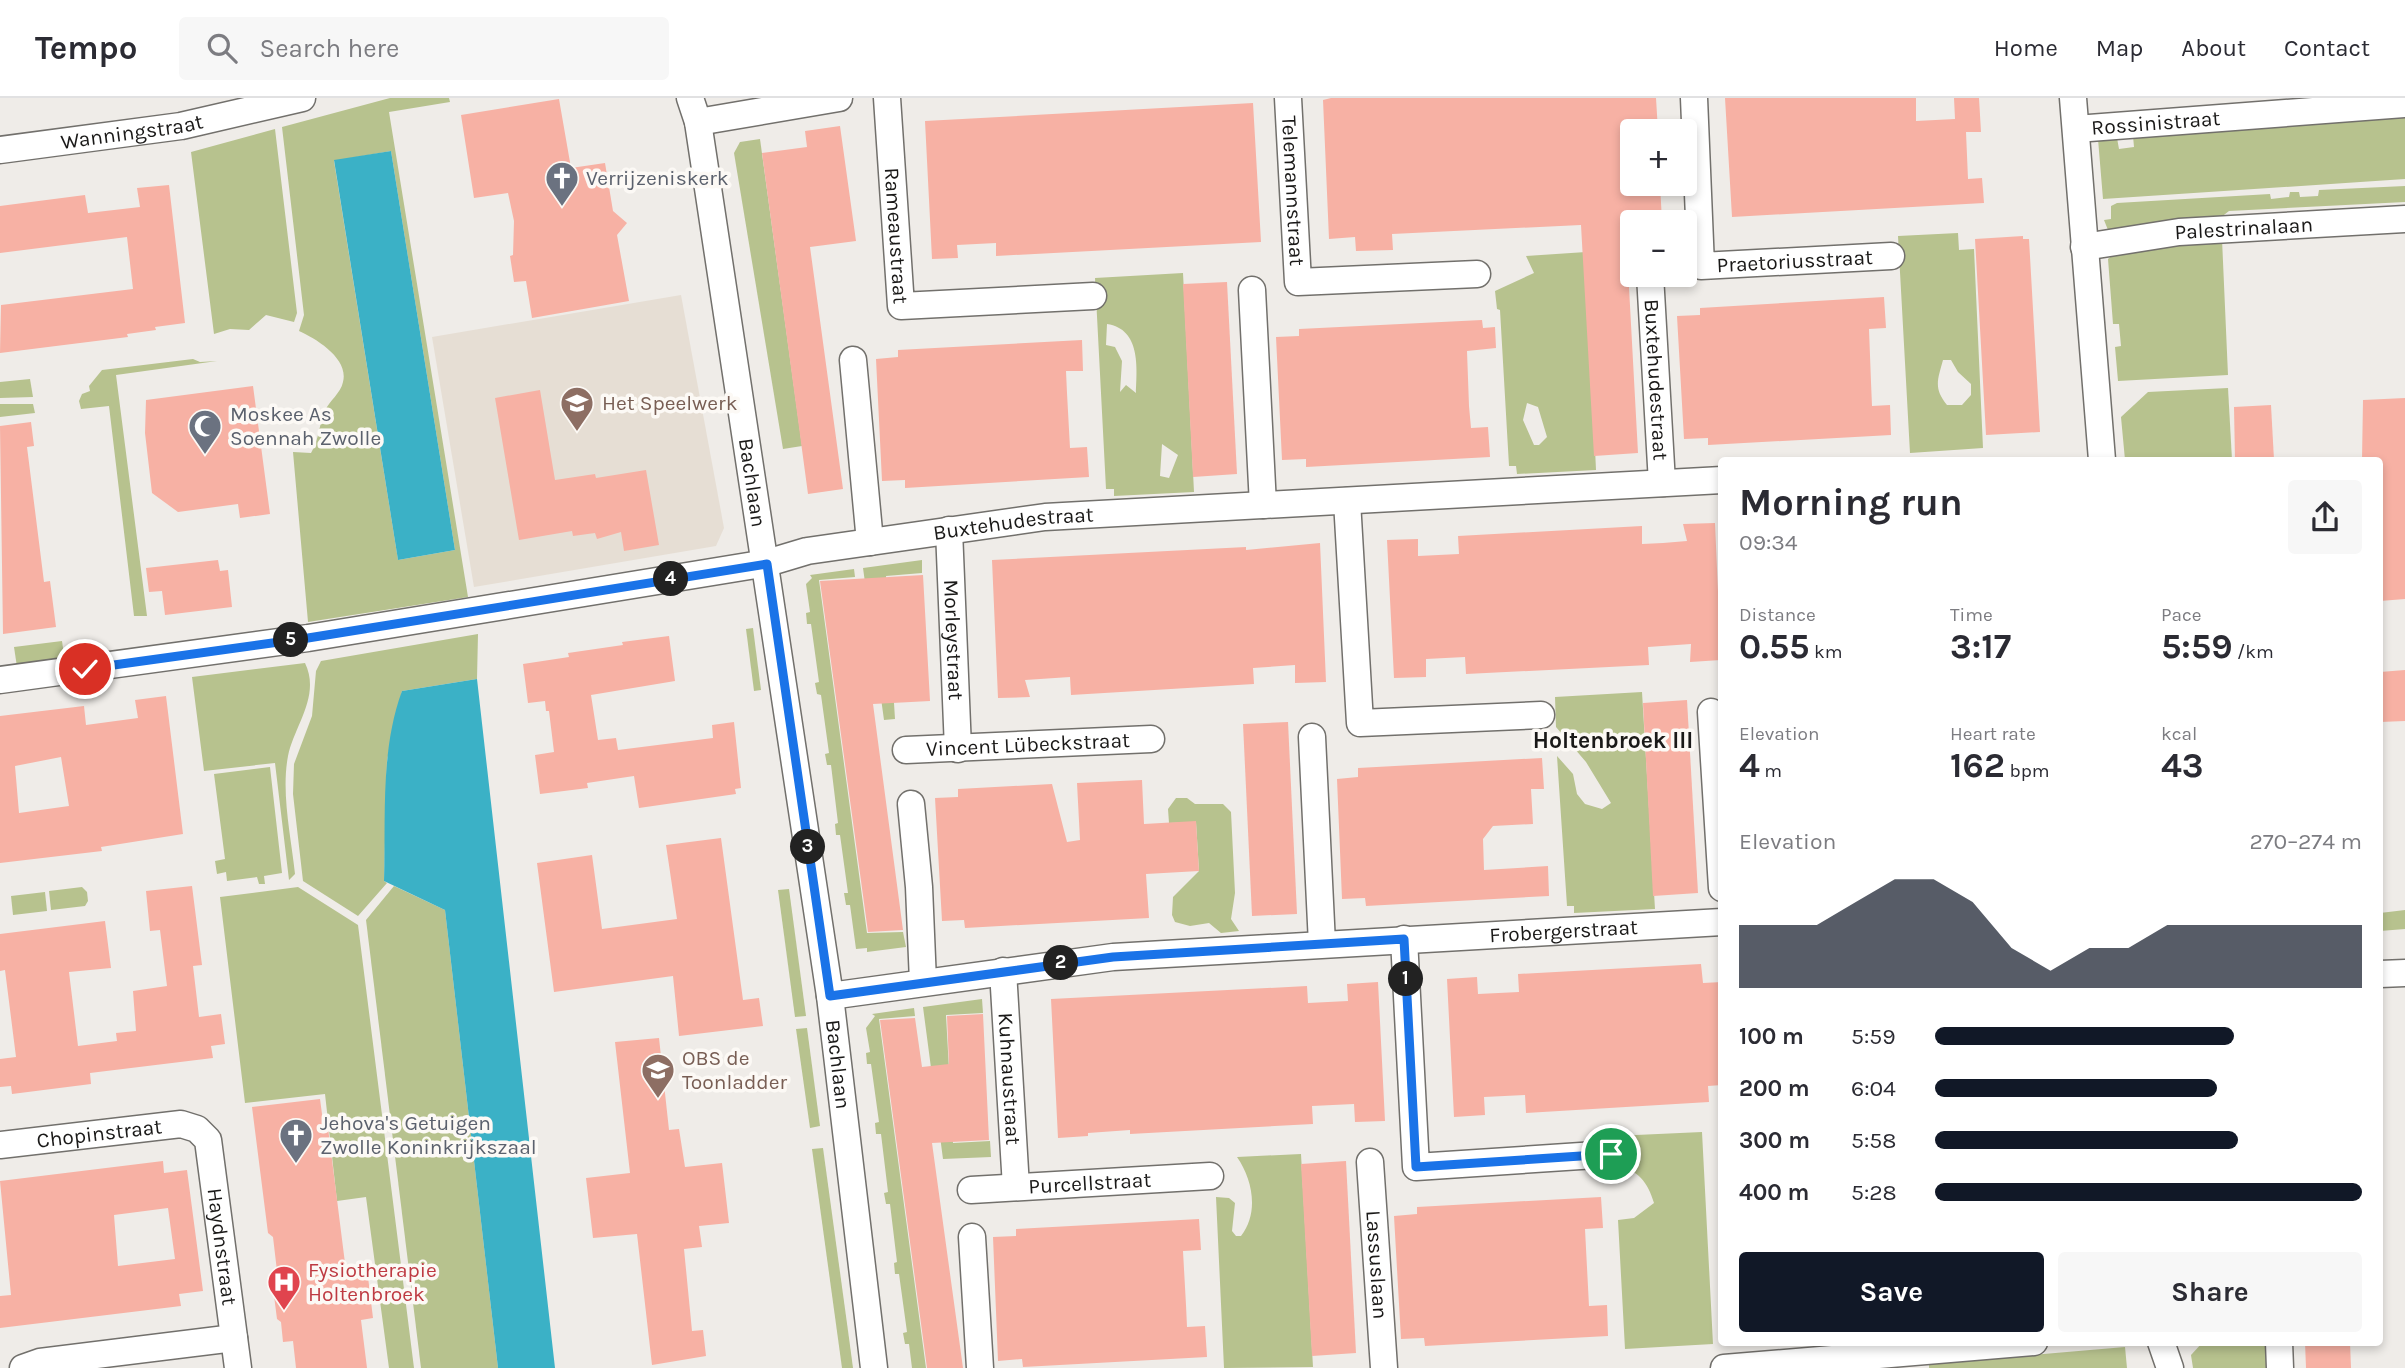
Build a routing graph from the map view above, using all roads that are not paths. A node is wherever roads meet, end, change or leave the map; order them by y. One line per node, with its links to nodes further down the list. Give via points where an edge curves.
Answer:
1 (302, 98): 10 (street, Wanningstraat, via 181,126)
2 (839, 98): 8 (street)
3 (887, 98): 17 (street, Rameaustraat, via 901,306)
4 (1289, 98): 14 (street, Telemannstraat, via 1298,282)
5 (1694, 98): 13 (street, Praetoriusstraat, via 1701,265)
6 (2073, 98): 9 (street)
7 (2405, 104): 9 (street, Rossinistraat)
8 (694, 110): 26 (street, Bachlaan)
9 (2076, 129): 12 (street)
10 (0, 150)
11 (2405, 219): 12 (street, Palestrinalaan, via 2179,232)
12 (2084, 247): 19 (street)
13 (1891, 256)
14 (1477, 274)
15 (1651, 287): 21 (street, Buxtehudestraat)
16 (1252, 289): 23 (street)
17 (1093, 296)
18 (853, 359): 25 (street)
19 (2102, 457)
20 (1718, 480): 21 (street, Buxtehudestraat)
21 (1662, 483): 22 (street, Buxtehudestraat)
22 (1347, 501): 23 (street, Buxtehudestraat); 29 (street, via 1360,723)
23 (1263, 505): 24 (street, Buxtehudestraat, via 1045,517)
24 (949, 530): 25 (street, Buxtehudestraat); 32 (street, Morleystraat)
25 (870, 542): 26 (street, Buxtehudestraat, via 807,551)
26 (767, 564): 27 (street, Buxtehudestraat, via 296,640); 43 (street, Bachlaan)
27 (0, 680)
28 (1712, 712): 35 (street)
29 (1541, 715)
30 (1312, 737): 38 (street)
31 (1151, 739): 32 (street, Vincent Lübeckstraat)
32 (958, 749): 33 (street, Vincent Lübeckstraat)
33 (906, 750)
34 (911, 804): 42 (street)
35 (1718, 818)
36 (1718, 922): 37 (street, Frobergerstraat)
37 (1404, 939): 38 (street, Frobergerstraat); 46 (street, via 1416,1167)
38 (1322, 944): 39 (street, Frobergerstraat, via 1113,957)
39 (1003, 971): 42 (street, Frobergerstraat); 49 (street, Kuhnaustraat)
40 (2405, 973): 41 (street)
41 (2383, 974)
42 (923, 982): 43 (street, Frobergerstraat)
43 (830, 996): 60 (street, Bachlaan)
44 (197, 1129): 45 (street, Chopinstraat, via 181,1124); 52 (street, Haydnstraat, via 208,1140)
45 (0, 1145)
46 (1611, 1154)
47 (1370, 1162): 62 (street, Lassuslaan)
48 (1210, 1176): 49 (street, Purcellstraat)
49 (1016, 1187): 50 (street, Purcellstraat)
50 (971, 1190)
51 (972, 1237): 61 (street)
52 (233, 1338): 58 (street, via 40,1362); 59 (street, Haydnstraat)
53 (1999, 1346): 57 (street)
54 (2162, 1346): 64 (street)
55 (2279, 1346): 65 (street)
56 (1783, 1352): 57 (street); 63 (street)
57 (1848, 1363)
58 (23, 1368)
59 (238, 1368)
60 (874, 1368)
61 (980, 1368)
62 (1384, 1368)
63 (1724, 1368)
64 (2170, 1368)
65 (2280, 1368)

